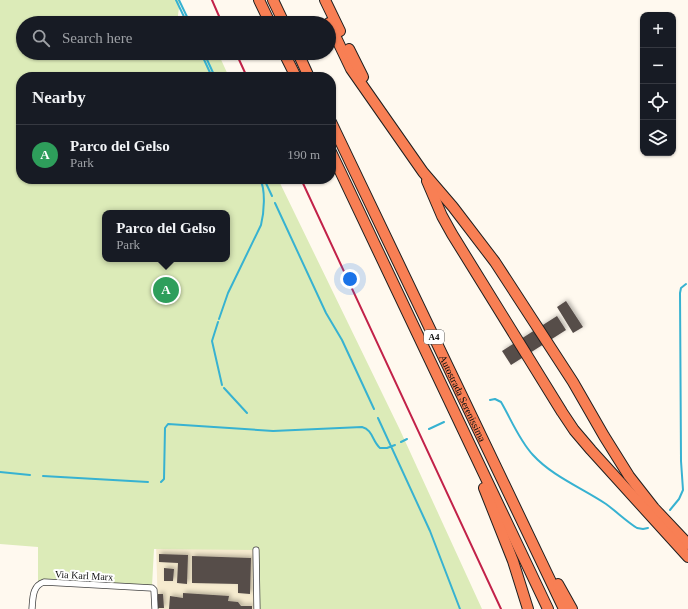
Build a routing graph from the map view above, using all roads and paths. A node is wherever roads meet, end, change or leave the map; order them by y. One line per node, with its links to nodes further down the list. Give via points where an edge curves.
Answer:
1 (259, 0): 5 (highway)
2 (272, 0): 6 (highway)
3 (318, 0): 7 (highway)
4 (325, 0): 8 (highway)
5 (267, 16)
6 (280, 16)
7 (326, 16)
8 (333, 16)
9 (336, 22): 15 (highway)
10 (336, 38): 15 (highway, via 351,70)
11 (288, 60): 13 (highway)
12 (301, 60): 14 (highway)
13 (294, 72)
14 (307, 72)
15 (379, 110): 18 (highway)
16 (336, 132): 22 (highway, Autostrada Serenissima / A4)
17 (336, 163): 19 (highway, Autostrada Serenissima / A4)
18 (423, 172): 20 (highway, via 495,262 573,382 629,476 654,508); 23 (highway, via 452,234 574,430)
19 (443, 388): 27 (highway, via 513,561); 28 (highway, Autostrada Serenissima / A4)
20 (688, 544)
21 (256, 550): 26 (street)
22 (537, 552): 29 (highway, Autostrada Serenissima / A4); 30 (highway)
23 (688, 557)
24 (32, 609): 25 (street, Via Karl Marx, via 36,587 44,582 152,588)
25 (155, 609)
26 (257, 609)
27 (528, 609)
28 (548, 609)
29 (564, 609)
30 (572, 609)

